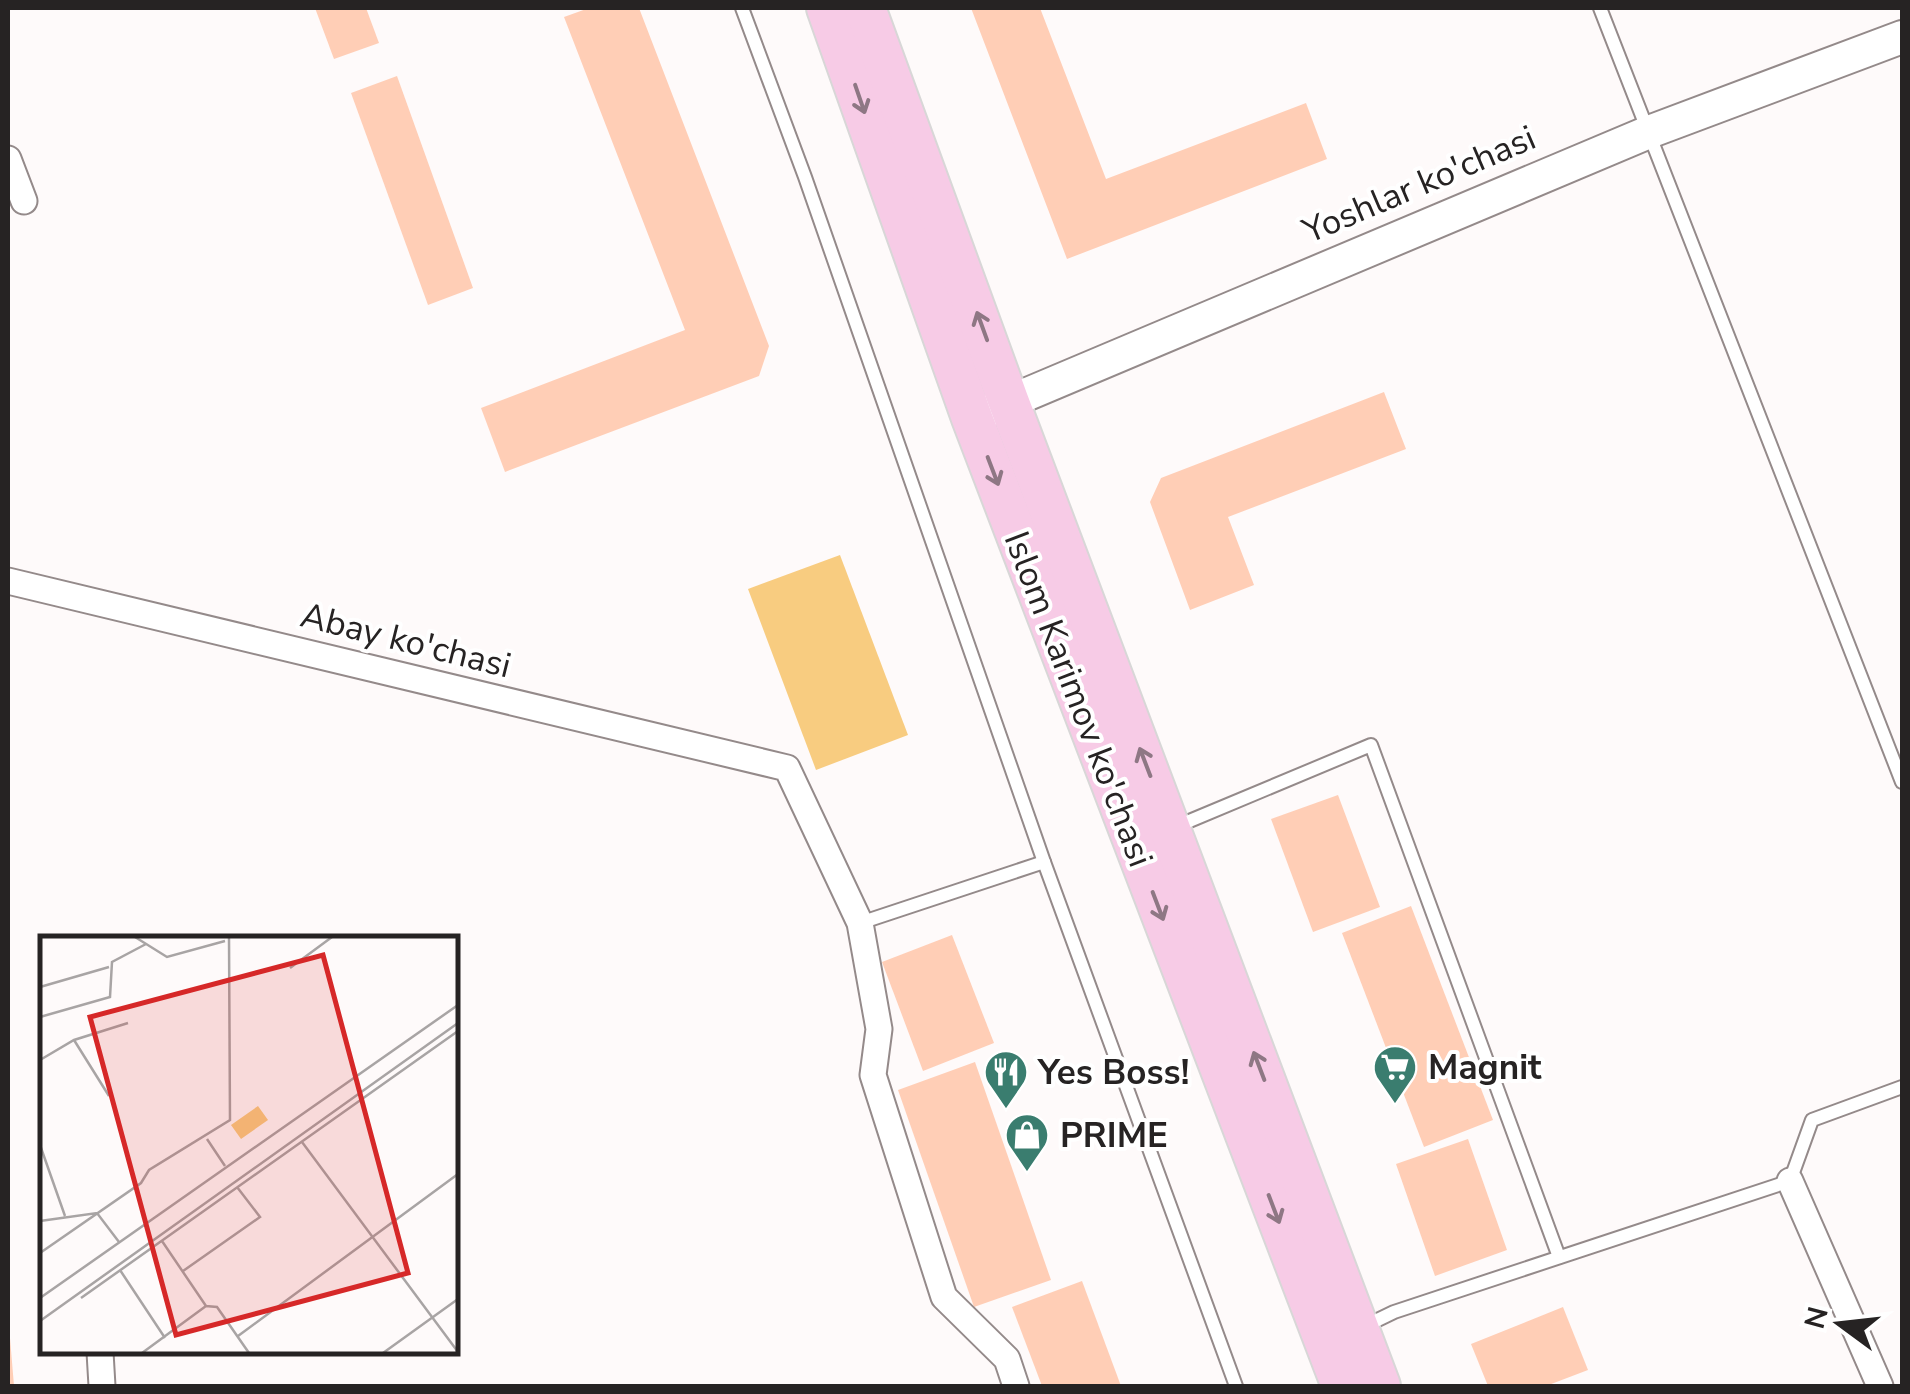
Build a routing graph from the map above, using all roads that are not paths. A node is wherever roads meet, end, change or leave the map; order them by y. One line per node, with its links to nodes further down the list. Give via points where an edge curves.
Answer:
1 (742, 8): 14 (lane)
2 (827, 8): 10 (main road, Islom Karimov ko'chasi, one-way to 10)
3 (865, 8): 9 (main road, Islom Karimov ko'chasi, one-way to 3)
4 (1600, 8): 6 (lane)
5 (1902, 37): 6 (street, Yoshlar ko'chasi)
6 (1649, 132): 9 (street, Yoshlar ko'chasi); 12 (lane)
7 (8, 158): 8 (street)
8 (24, 201)
9 (1008, 400): 10 (street, Yoshlar ko'chasi); 13 (main road, Islom Karimov ko'chasi, one-way to 9)
10 (972, 418): 24 (main road, Islom Karimov ko'chasi, one-way to 24)
11 (8, 581): 15 (street, Abay ko'chasi, via 787,768)
12 (1902, 782)
13 (1170, 828): 18 (lane, via 1371,745); 19 (main road, Islom Karimov ko'chasi, one-way to 13)
14 (1044, 862): 15 (lane); 23 (lane)
15 (860, 922): 22 (street, via 879,1029 872,1075 944,1297 1006,1360)
16 (1902, 1087): 17 (lane, via 1812,1120)
17 (1790, 1181): 18 (lane); 26 (street)
18 (1558, 1257): 19 (lane)
19 (1358, 1329): 25 (main road, Islom Karimov ko'chasi)
20 (100, 1354): 21 (street)
21 (102, 1386)
22 (1016, 1386)
23 (1236, 1386)
24 (1342, 1386)
25 (1380, 1386)
26 (1880, 1386)

